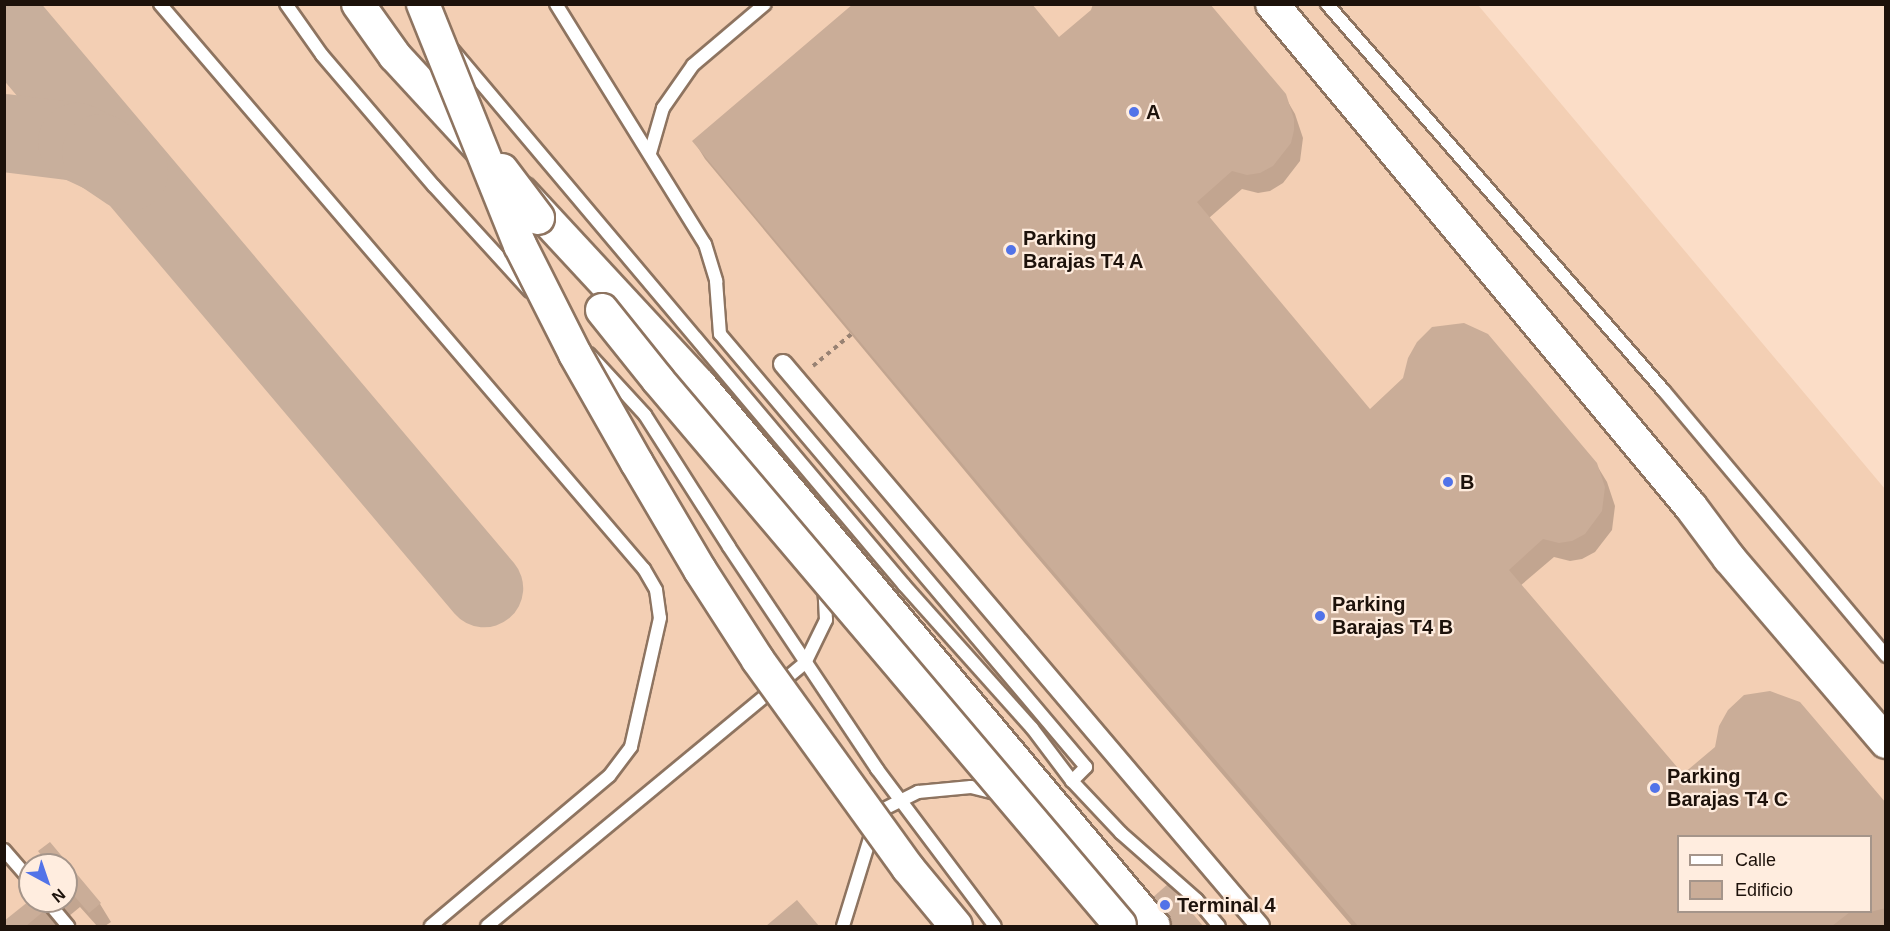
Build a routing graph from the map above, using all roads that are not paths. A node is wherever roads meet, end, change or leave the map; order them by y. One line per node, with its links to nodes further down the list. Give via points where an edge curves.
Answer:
1 (160, 4): 25 (lane, via 644,568 656,590 660,618 631,747 609,776)
2 (286, 4): 15 (lane, via 322,55 434,186 645,415)
3 (358, 4): 13 (street, via 395,56 700,385)
4 (415, 4): 17 (lane, via 904,585 1032,728)
5 (423, 4): 10 (street, bridge)
6 (556, 4): 11 (lane)
7 (765, 4): 11 (lane, via 693,65 663,108)
8 (1272, 4): 16 (street, via 1729,558)
9 (1327, 4): 14 (lane, via 1664,392)
10 (477, 136): 23 (street, bridge, via 602,310 658,380); 28 (street, bridge, via 520,245 575,354 700,570 820,749)
11 (650, 153): 17 (lane, via 705,244 716,281 720,334 1086,767)
12 (783, 364): 32 (street)
13 (809, 513): 15 (lane, via 822,553 826,620); 19 (street)
14 (1886, 656)
15 (805, 663): 18 (lane); 26 (lane)
16 (1886, 742)
17 (1072, 781): 31 (lane, via 1121,833 1197,900)
18 (900, 800): 19 (lane, via 918,792 971,787); 27 (lane, via 878,812); 29 (lane)
19 (1056, 808): 30 (street)
20 (4, 850): 21 (lane)
21 (18, 866)
22 (57, 913): 24 (lane)
23 (1120, 924)
24 (68, 927)
25 (431, 927)
26 (488, 927)
27 (843, 927)
28 (956, 927)
29 (995, 927)
30 (1154, 927)
31 (1219, 927)
32 (1260, 927)

